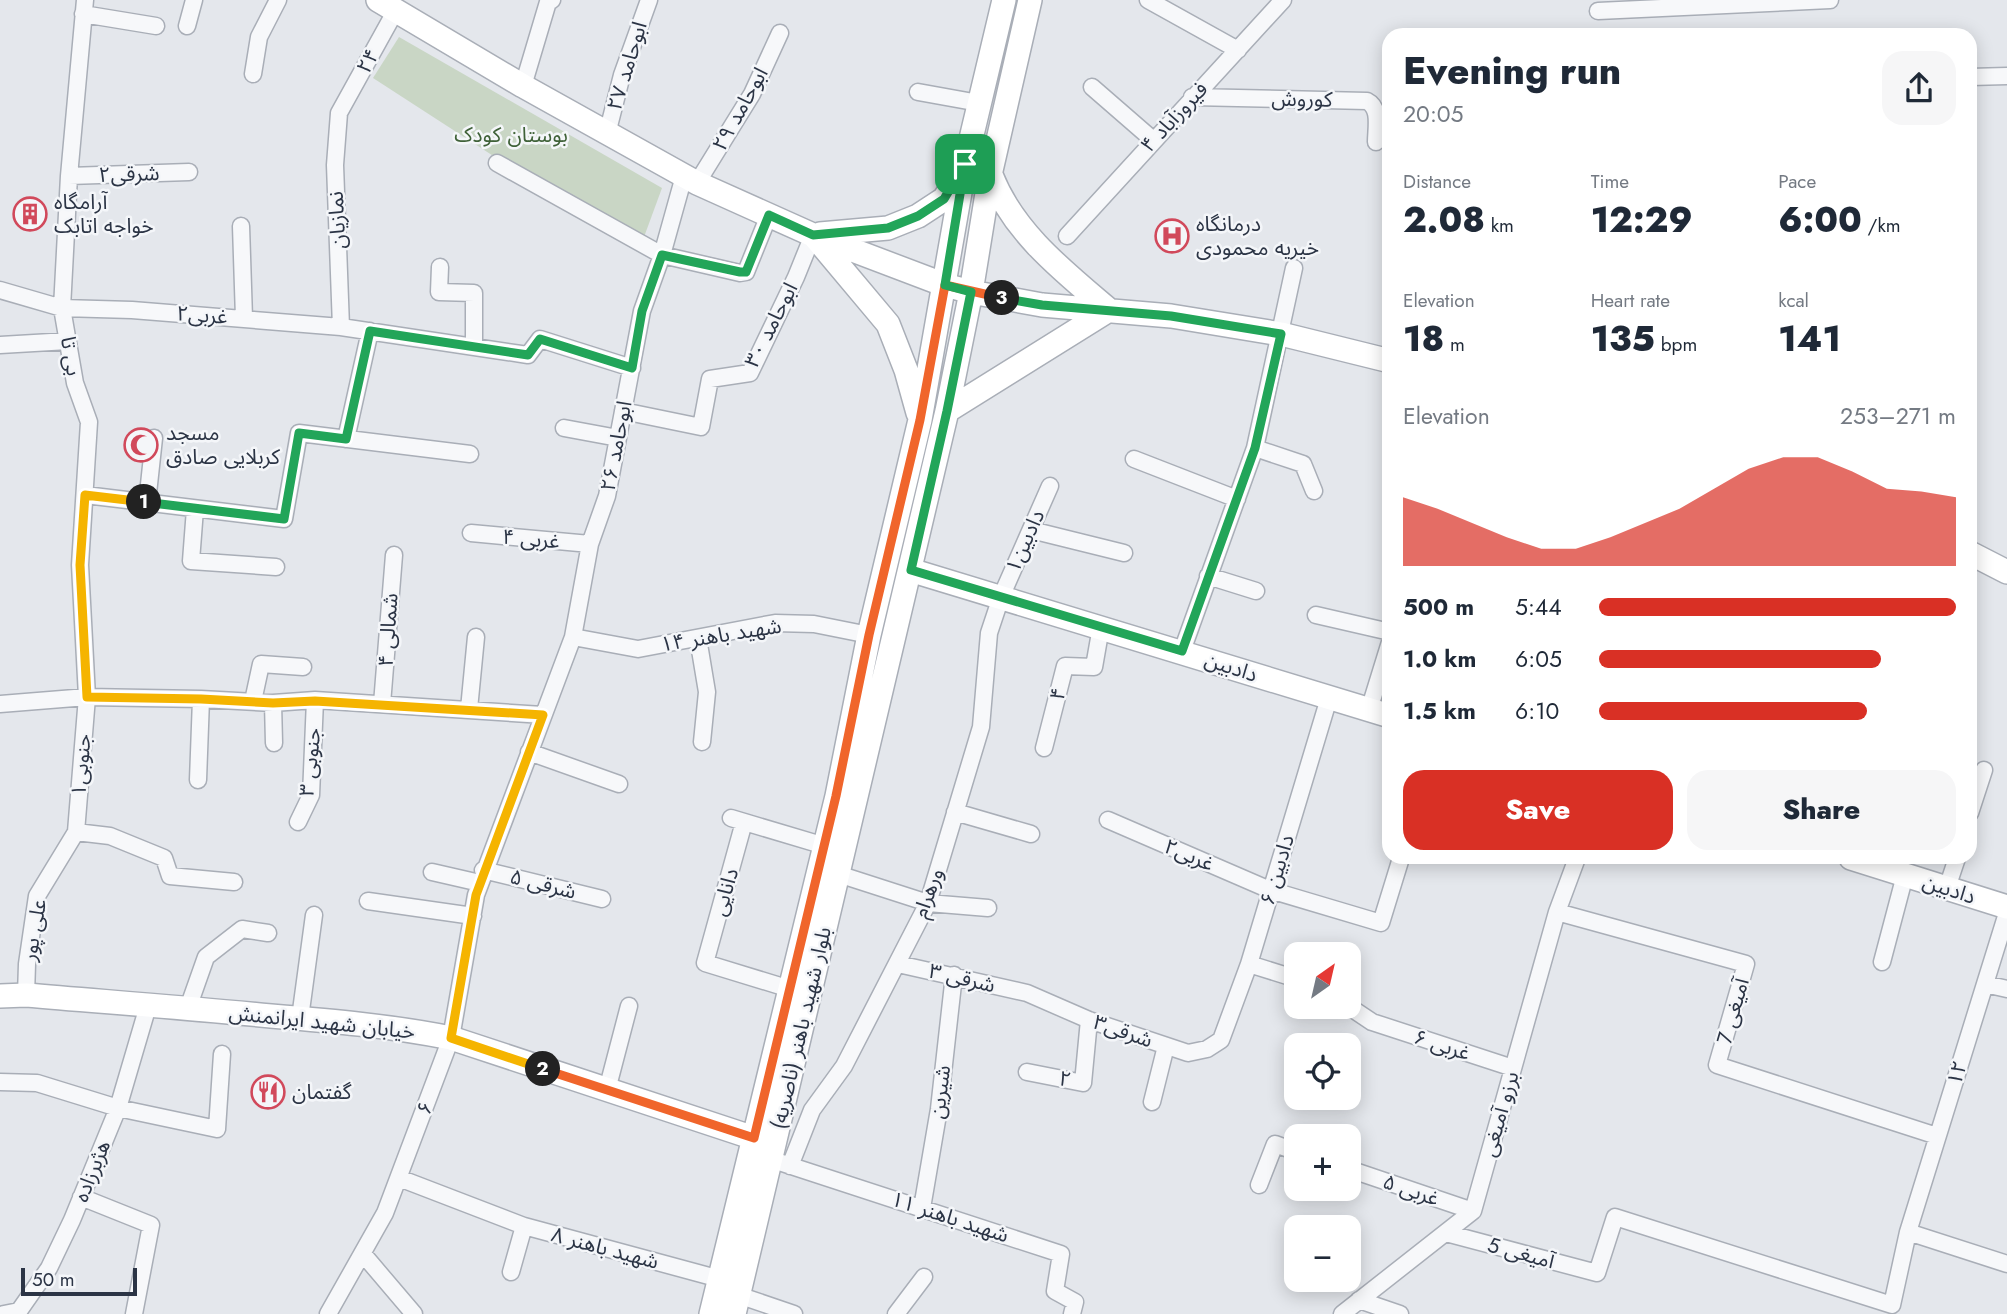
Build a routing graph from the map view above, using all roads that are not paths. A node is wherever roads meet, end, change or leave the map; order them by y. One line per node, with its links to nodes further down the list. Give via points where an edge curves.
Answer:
1 (194, 0): 15 (street)
2 (278, 0): 18 (street, via 259,37)
3 (552, 0): 21 (street)
4 (649, 0): 27 (street, ابوحامد ۲۷)
5 (1004, 0): 25 (main road)
6 (1030, 0): 33 (main road, بلوار شهید باهنر (ناصریه))
7 (1148, 0): 17 (street)
8 (1283, 0): 17 (street, فیروزآباد ۴)
9 (1830, 0): 10 (street)
10 (1788, 1): 13 (street)
11 (387, 5): 21 (main road); 26 (street, ۲۴)
12 (84, 7): 14 (street); 34 (street, بی تا)
13 (1598, 11)
14 (156, 26)
15 (187, 26)
16 (780, 33): 35 (street, ابوحامد ۲۹, via 752,93)
17 (1238, 50): 24 (street, فیروزآباد ۴)
18 (253, 74)
19 (2007, 76): 20 (street)
20 (1977, 77)
21 (523, 86): 27 (main road)
22 (1091, 87): 28 (street)
23 (918, 92): 25 (street)
24 (1192, 97): 28 (street, فیروزآباد ۴); 29 (street, کوروش, via 1367,101 1376,109)
25 (979, 103): 31 (main road)
26 (340, 113): 49 (street, نمازیان, via 335,165)
27 (607, 134): 35 (main road)
28 (1153, 140): 39 (street, فیروزآباد ۴)
29 (1376, 142)
30 (497, 163): 40 (street)
31 (965, 164): 38 (main road, via 944,199 918,216 888,228); 43 (main road, بلوار شهید باهنر (ناصریه))
32 (189, 172): 34 (street, شرقی۲)
33 (990, 175): 45 (main road, بلوار شهید باهنر (ناصریه)); 47 (main road, via 999,197 1025,232)
34 (69, 176): 46 (street, بی تا)
35 (690, 179): 36 (main road); 40 (street, ابوحامد ۲۶)
36 (769, 215): 38 (main road); 40 (street, via 746,272)
37 (241, 226): 48 (street)
38 (813, 235): 43 (main road); 57 (street, ابوحامد ۳۰, via 750,373 710,379 701,427); 59 (main road, via 888,324)
39 (1067, 236)
40 (662, 255): 56 (street, ابوحامد ۲۶, via 642,311)
41 (440, 267): 54 (street, via 439,292 474,293)
42 (1294, 268): 51 (street)
43 (945, 285): 45 (main road); 59 (main road, بلوار شهید باهنر (ناصریه))
44 (0, 290): 46 (street, غربی۲)
45 (971, 292): 47 (main road, via 1042,305); 58 (main road, بلوار شهید باهنر (ناصریه))
46 (62, 308): 48 (street, غربی۲); 52 (street, بی تا)
47 (1108, 310): 51 (main road); 58 (main road)
48 (244, 318): 49 (street, غربی۲)
49 (341, 327): 50 (street, غربی۲)
50 (370, 331): 54 (street, غربی۲); 63 (street)
51 (1281, 334): 55 (main road); 64 (street)
52 (68, 341): 53 (street); 69 (street, بی تا, via 75,383 89,422)
53 (0, 345)
54 (474, 347): 56 (street, غربی۲, via 528,355 540,339)
55 (1382, 359)
56 (632, 368): 57 (street, ابوحامد ۲۶)
57 (623, 411): 62 (street, ابوحامد ۲۶)
58 (947, 411): 80 (main road, بلوار شهید باهنر (ناصریه))
59 (920, 420): 88 (main road, بلوار شهید باهنر (ناصریه))
60 (564, 428): 62 (street)
61 (154, 438): 71 (street)
62 (618, 438): 75 (street, ابوحامد ۲۶, via 607,496)
63 (346, 439): 65 (street); 72 (street, via 299,433 284,519)
64 (1255, 448): 68 (street, via 1303,464); 70 (street)
65 (470, 454)
66 (1134, 459): 70 (street)
67 (1050, 486): 73 (street, دادبین۱)
68 (1314, 491)
69 (85, 495): 71 (street); 95 (street, بی تا, via 80,565)
70 (1237, 499): 82 (street)
71 (147, 503): 72 (street)
72 (195, 509): 79 (street, via 191,561)
73 (1031, 530): 76 (street); 84 (street, دادبین۱)
74 (471, 533): 75 (street, ۴ غربی)
75 (590, 544): 90 (street, ابوحامد ۲۶)
76 (1124, 552)
77 (394, 555): 102 (street, ۴ شمالی)
78 (1977, 557): 81 (main road)
79 (276, 567)
80 (911, 570): 84 (main road, دادبین); 125 (main road, بلوار شهید باهنر (ناصریه))
81 (2007, 572)
82 (1208, 576): 83 (street); 92 (street)
83 (1256, 591)
84 (1001, 597): 86 (main road, دادبین); 114 (street, ورهرام, via 989,634 981,727)
85 (1316, 615): 87 (street)
86 (1101, 627): 92 (main road, دادبین); 108 (street, ۴, via 1094,667 1065,666)
87 (1382, 630)
88 (869, 635): 91 (street, شهید باهنر ۱۴, via 814,624 775,623); 119 (main road, بلوار شهید باهنر (ناصریه))
89 (476, 637): 103 (street)
90 (573, 637): 91 (street, شهید باهنر ۱۴, via 638,649); 105 (street, ابوحامد ۲۶)
91 (698, 638): 106 (street, via 708,692)
92 (1182, 651): 96 (main road, دادبین)
93 (303, 667): 98 (street, via 261,664)
94 (1382, 694): 104 (street)
95 (87, 697): 97 (street); 101 (street); 117 (street, جنوبی۱)
96 (1329, 698): 104 (main road, دادبین); 130 (street, دادبین ۶)
97 (201, 699): 98 (street); 111 (street)
98 (253, 701): 100 (street)
99 (315, 701): 100 (street); 102 (street); 116 (street, ۳ جنوبی, via 311,795)
100 (273, 703): 107 (street)
101 (0, 704)
102 (382, 704): 103 (street)
103 (470, 709): 105 (street)
104 (1379, 713)
105 (543, 715): 109 (street, ابوحامد ۲۶)
106 (702, 742)
107 (274, 743)
108 (1044, 748)
109 (529, 752): 112 (street); 127 (street, ابوحامد ۲۶)
110 (1984, 770): 113 (street)
111 (198, 780)
112 (619, 784)
113 (1977, 792)
114 (955, 812): 118 (street); 133 (street, ورهرام)
115 (1108, 821): 130 (street, غربی۲)
116 (298, 822)
117 (76, 832): 128 (street, via 110,836 164,858 170,876); 150 (street, علی پور, via 37,896)
118 (1031, 834)
119 (825, 846): 147 (main road, بلوار شهید باهنر (ناصریه)); 147 (street, دانایی, via 737,820 705,963)
120 (1399, 864): 130 (street, غربی۲, via 1381,923)
121 (1575, 864): 136 (street, برزو آمیغی)
122 (1870, 864): 126 (main road, دادبین)
123 (1955, 864): 129 (street)
124 (432, 872): 127 (street, ۵ شرقی)
125 (838, 874): 133 (street); 171 (main road, بلوار شهید باهنر (ناصریه))
126 (1905, 875): 129 (main road, دادبین); 141 (street)
127 (482, 876): 131 (street, ۵ شرقی); 139 (street, ۶)
128 (234, 882)
129 (1947, 888): 134 (main road, دادبین)
130 (1270, 890): 143 (street, دادبین ۶)
131 (602, 899)
132 (368, 901): 139 (street)
133 (928, 903): 135 (street); 142 (street, ورهرام)
134 (2007, 907)
135 (988, 908)
136 (1557, 912): 162 (street, برزو آمیغی); 168 (street, آمیغی 7, via 1746,964 1717,1065)
137 (2007, 913): 146 (street, ۱۲)
138 (314, 915): 156 (street)
139 (472, 916): 158 (street, ۶)
140 (268, 933): 154 (street, via 242,929 206,957)
141 (1882, 962)
142 (898, 964): 144 (street, ۳ شرقی); 171 (street, ورهرام, via 844,1066)
143 (1249, 964): 145 (street); 159 (street, دادبین ۶)
144 (954, 975): 149 (street, ۳ شرقی); 176 (street, شیرین)
145 (1284, 975)
146 (1985, 984): 148 (street); 168 (street, ۱۲)
147 (790, 989): 169 (main road, بلوار شهید باهنر (ناصریه))
148 (2007, 989)
149 (1027, 993): 157 (street, شرقی۳)
150 (26, 995): 151 (main road, خیابان شهید ایرانمنش); 152 (main road, خیابان شهید ایرانمنش)
151 (0, 996)
152 (148, 1006): 154 (main road, خیابان شهید ایرانمنش); 167 (street, هژبرزاده)
153 (629, 1006): 165 (street)
154 (188, 1008): 156 (main road, خیابان شهید ایرانمنش)
155 (1362, 1016): 162 (street, ۶ غربی)
156 (300, 1018): 158 (main road, خیابان شهید ایرانمنش)
157 (1089, 1020): 160 (street, شرقی۳); 163 (street, ۲, via 1083,1083)
158 (451, 1038): 165 (main road, خیابان شهید ایرانمنش); 173 (street, ۶)
159 (1220, 1040): 160 (street, شرقی۳, via 1188,1053)
160 (1166, 1046): 166 (street)
161 (222, 1054): 167 (street, via 217,1129)
162 (1513, 1068): 177 (street, برزو آمیغی)
163 (1027, 1072)
164 (0, 1082): 167 (street, via 37,1083)
165 (607, 1090): 169 (main road, خیابان شهید ایرانمنش)
166 (1152, 1102)
167 (118, 1108): 175 (street, هژبرزاده)
168 (1937, 1136): 179 (street, ۱۲)
169 (754, 1138): 186 (main road, بلوار شهید باهنر (ناصریه))
170 (1284, 1147): 174 (street, via 1275,1144)
171 (780, 1163): 176 (street, شهید باهنر ۱۱); 188 (main road, بلوار شهید باهنر (ناصریه))
172 (1361, 1173): 177 (street, ۵ غربی)
173 (399, 1178): 178 (street, شهید باهنر ۸); 181 (street, ۶)
174 (1259, 1185)
175 (81, 1197): 189 (street, هژبرزاده, via 49,1268 19,1311); 190 (street, via 151,1225)
176 (922, 1208): 196 (street, شهید باهنر ۱۱, via 1060,1254 1055,1291 1075,1302)
177 (1473, 1211): 180 (street)
178 (524, 1226): 183 (street); 186 (street, شهید باهنر ۸)
179 (1908, 1232): 182 (street); 184 (street, ۱۲, via 1892,1305 1615,1216)
180 (1446, 1233): 184 (street, آمیغی 5); 187 (street)
181 (363, 1254): 191 (street, ۶); 192 (street)
182 (2007, 1264)
183 (511, 1272)
184 (1597, 1273)
185 (923, 1277): 195 (street)
186 (720, 1279): 193 (main road, بلوار شهید باهنر (ناصریه))
187 (1359, 1300): 197 (street); 198 (street)
188 (736, 1304): 194 (street)
189 (4, 1314)
190 (134, 1314)
191 (328, 1314)
192 (414, 1314)
193 (711, 1314)
194 (794, 1314)
195 (896, 1314)
196 (1072, 1314)
197 (1342, 1314)
198 (1400, 1314)

